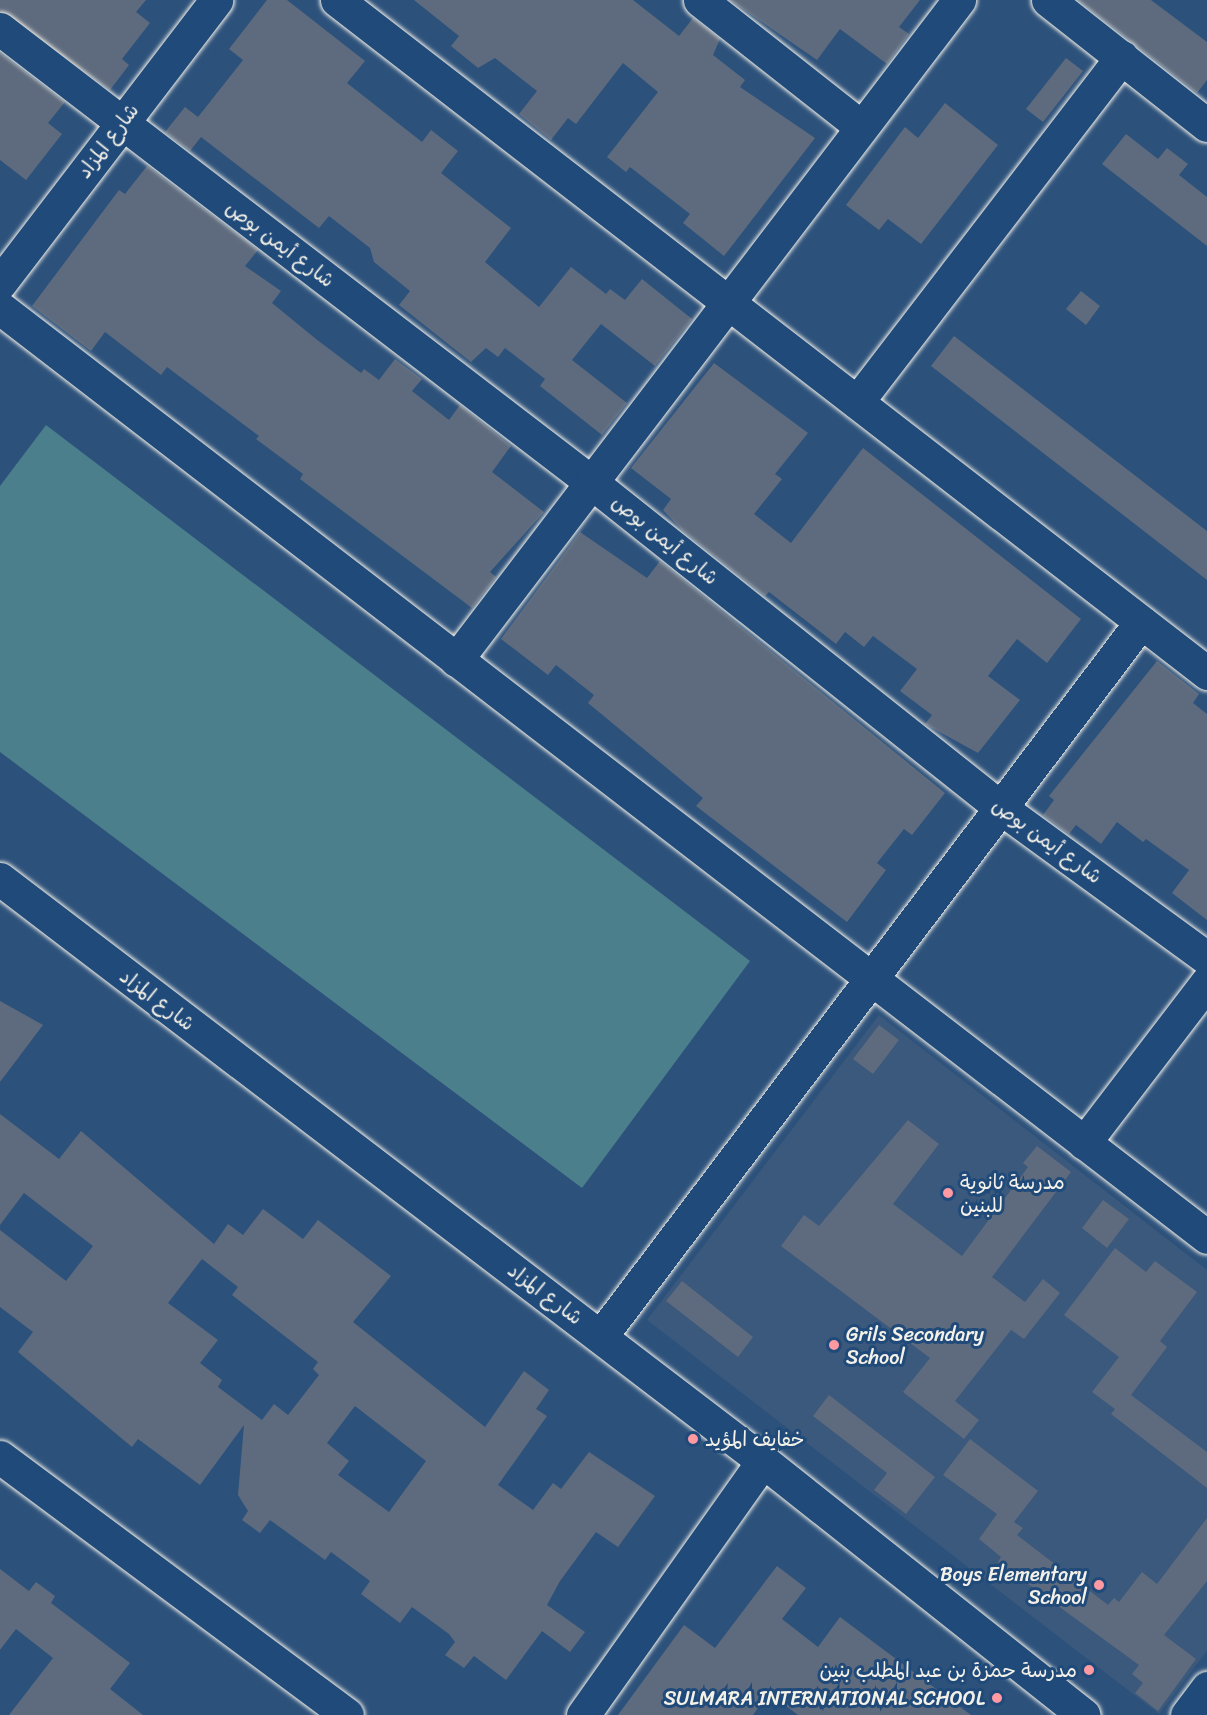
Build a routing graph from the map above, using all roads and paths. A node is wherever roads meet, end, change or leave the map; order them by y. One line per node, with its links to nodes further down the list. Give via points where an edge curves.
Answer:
1 (216, 0): 8 (street, شارع المزاد)
2 (337, 0): 12 (street)
3 (699, 0): 10 (street)
4 (959, 0): 10 (street)
5 (1048, 0): 7 (street)
6 (0, 29): 8 (street, شارع أيمن بوص)
7 (1122, 57): 9 (street); 14 (street)
8 (122, 123): 11 (street, شارع المزاد); 15 (street, شارع أيمن بوص)
9 (1207, 125)
10 (861, 126): 12 (street)
11 (0, 283)
12 (726, 301): 14 (street); 15 (street)
13 (0, 308): 17 (street)
14 (858, 402): 16 (street)
15 (591, 482): 17 (street); 19 (street, شارع أيمن بوص)
16 (1141, 622): 18 (street); 19 (street)
17 (456, 660): 22 (street)
18 (1207, 673)
19 (1001, 808): 21 (street, شارع أيمن بوص); 22 (street)
20 (0, 879): 26 (street, شارع المزاد)
21 (1207, 958)
22 (869, 977): 24 (street); 26 (street)
23 (1207, 982): 24 (street)
24 (1084, 1143): 25 (street)
25 (1207, 1237)
26 (601, 1336): 28 (street, شارع المزاد)
27 (0, 1457): 30 (street)
28 (763, 1461): 31 (street); 32 (street, شارع المزاد)
29 (1207, 1688): 33 (street)
30 (347, 1715)
31 (583, 1715)
32 (1083, 1715)
33 (1187, 1715)

